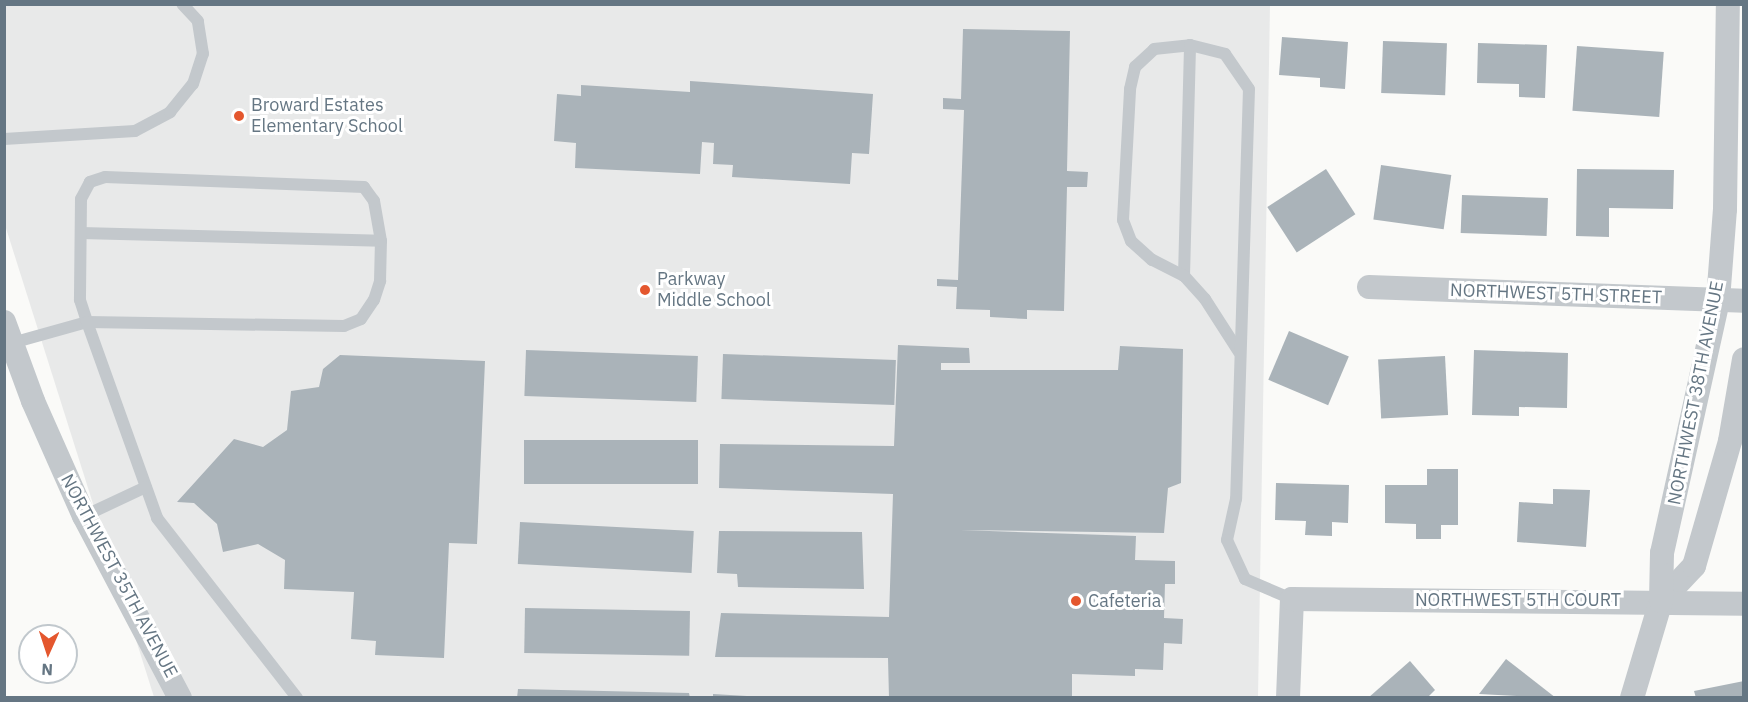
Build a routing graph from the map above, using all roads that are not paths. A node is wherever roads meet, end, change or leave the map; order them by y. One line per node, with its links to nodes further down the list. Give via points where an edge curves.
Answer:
1 (182, 4): 4 (lane, via 198,21 202,54 193,84 170,112 135,131)
2 (1728, 4): 9 (street, NORTHWEST 38TH AVENUE, via 1725,209)
3 (1190, 45): 7 (lane); 7 (lane, via 1154,49 1135,67 1122,220 1131,241 1152,260); 13 (lane, via 1225,54 1249,89)
4 (4, 139)
5 (81, 233): 6 (lane); 6 (lane, via 81,200 90,182 105,177 174,178 364,187 374,201); 11 (lane, via 80,300)
6 (381, 241): 11 (lane, via 374,300 361,319 344,326)
7 (1184, 276): 13 (lane)
8 (1368, 287): 9 (street, NORTHWEST 5TH STREET)
9 (1718, 300): 10 (street, NORTHWEST 5TH STREET); 18 (street, NORTHWEST 38TH AVENUE, via 1662,553)
10 (1743, 301)
11 (87, 322): 12 (lane); 15 (lane)
12 (8, 333): 16 (street, NORTHWEST 35TH AVENUE)
13 (1239, 352): 17 (lane, via 1236,499 1227,540 1245,579)
14 (1743, 359): 18 (street, NORTHWEST 38TH AVENUE, via 1730,441 1694,566)
15 (146, 487): 16 (lane); 21 (lane, via 157,518)
16 (84, 516): 20 (street, NORTHWEST 35TH AVENUE)
17 (1292, 598): 18 (street, NORTHWEST 5TH COURT); 22 (street)
18 (1662, 601): 19 (street, NORTHWEST 5TH COURT); 23 (street, NORTHWEST 38TH AVENUE)
19 (1743, 604)
20 (180, 698)
21 (297, 698)
22 (1288, 698)
23 (1632, 698)

